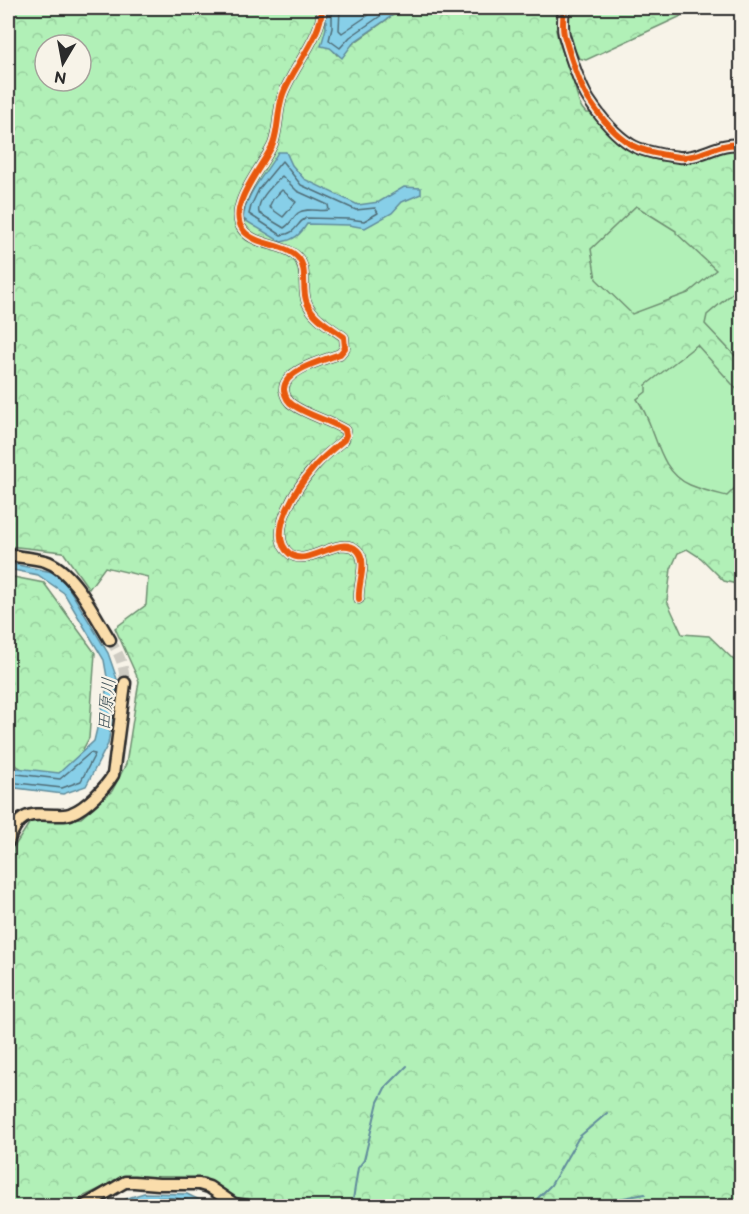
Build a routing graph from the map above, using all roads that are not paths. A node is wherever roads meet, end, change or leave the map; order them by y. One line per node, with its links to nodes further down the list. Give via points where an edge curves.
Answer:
1 (322, 8): 5 (street, via 319,27 282,96 273,144 251,180 238,213 243,231 253,239 299,258 306,302 318,319 344,337 345,348 340,354 285,379 286,398 292,405 338,425 346,435 299,488 284,515 280,536 295,557 341,546 356,549 363,563)
2 (564, 8): 3 (street, via 564,34 585,93 602,117 630,144 680,157)
3 (741, 145)
4 (8, 555): 6 (main road, via 58,568 71,579)
5 (359, 599)
6 (110, 640)
7 (125, 683): 8 (main road, via 113,775 106,787 72,814 24,817 14,826)
8 (8, 842)
9 (84, 1206): 10 (main road, via 125,1182 199,1184 234,1204)
10 (247, 1206)

